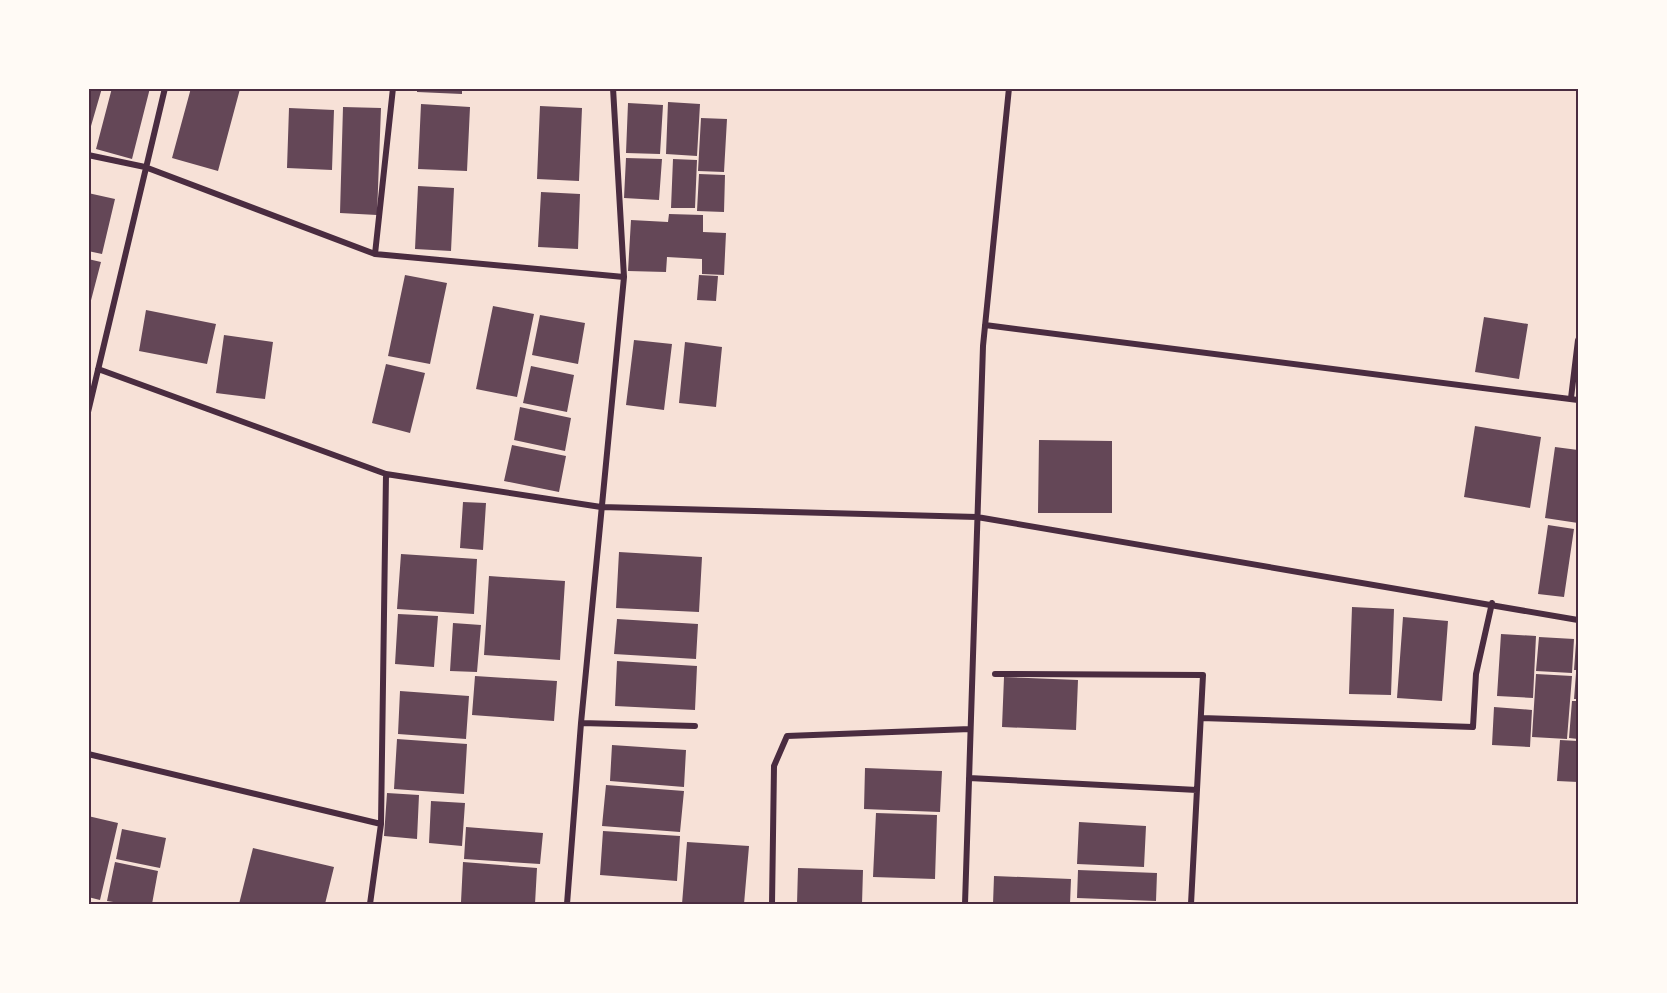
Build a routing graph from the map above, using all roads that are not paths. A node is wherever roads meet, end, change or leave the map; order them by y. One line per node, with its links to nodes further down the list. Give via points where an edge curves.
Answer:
1 (165, 88): 6 (street)
2 (393, 88): 7 (street)
3 (613, 88): 8 (street)
4 (1009, 88): 9 (street)
5 (88, 155): 6 (street)
6 (145, 167): 7 (street); 11 (street)
7 (375, 254): 8 (street)
8 (624, 277): 16 (street)
9 (985, 325): 12 (street); 17 (street)
10 (1578, 340): 12 (street)
11 (98, 369): 14 (street); 15 (street)
12 (1571, 398): 13 (street)
13 (1578, 400)
14 (88, 412)
15 (386, 474): 16 (street); 28 (street)
16 (601, 507): 17 (street); 22 (street)
17 (977, 517): 18 (street); 24 (street)
18 (1492, 603): 19 (street); 21 (street, via 1476,674 1473,727)
19 (1578, 620)
20 (996, 674): 21 (street, via 1203,675)
21 (1201, 718): 27 (street)
22 (581, 723): 23 (street); 30 (street)
23 (695, 726)
24 (970, 729): 26 (street); 31 (street, via 787,736 774,766)
25 (88, 754): 28 (street)
26 (969, 778): 27 (street); 32 (street)
27 (1197, 790): 33 (street)
28 (381, 824): 29 (street)
29 (370, 904)
30 (567, 904)
31 (772, 904)
32 (965, 904)
33 (1191, 904)

